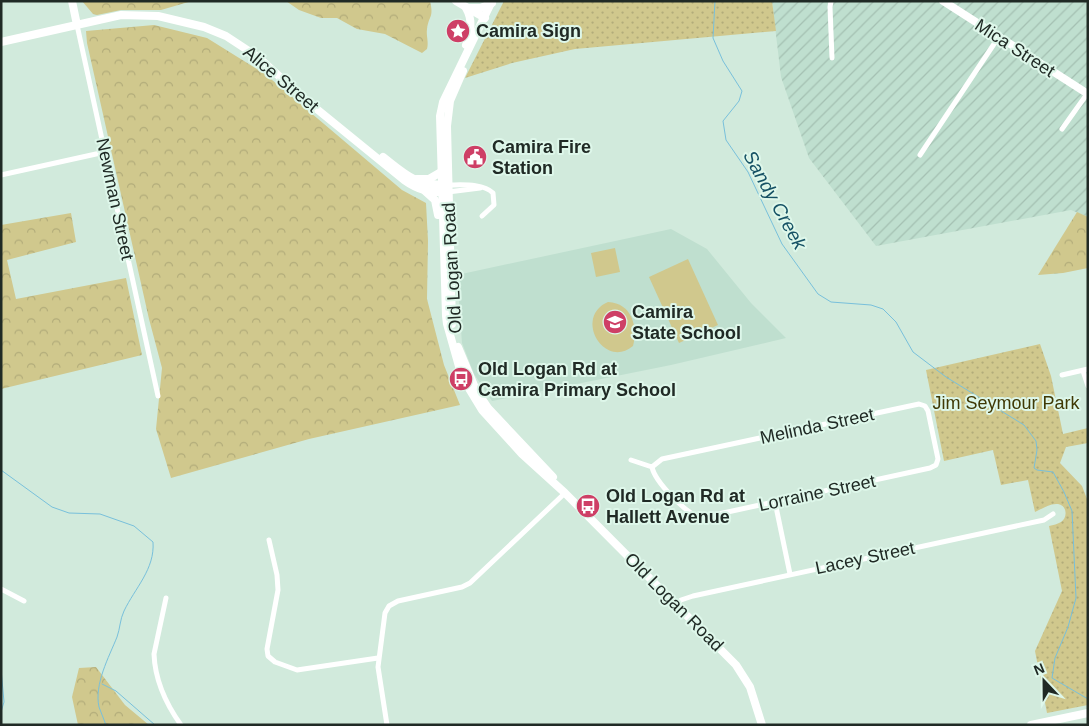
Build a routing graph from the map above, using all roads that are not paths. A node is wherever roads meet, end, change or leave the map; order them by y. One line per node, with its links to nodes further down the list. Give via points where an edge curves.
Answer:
1 (72, 1): 8 (main road, Newman Street)
2 (456, 1): 6 (main road)
3 (831, 1): 11 (street)
4 (943, 1): 9 (main road, Mica Street)
5 (492, 2): 6 (main road, via 481,8); 7 (main road)
6 (466, 8): 7 (main road); 13 (main road, via 471,22 468,38)
7 (485, 18): 13 (main road); 21 (main road, via 450,101)
8 (77, 25): 10 (main road, Alice Street); 15 (main road, Alice Street, via 121,15 148,15 204,26 258,57 302,98); 16 (street, Newman Street)
9 (998, 38): 12 (main road, Mica Street); 17 (street)
10 (1, 42)
11 (832, 58)
12 (1087, 94): 14 (street)
13 (443, 102): 18 (main road, via 440,116)
14 (1062, 129)
15 (352, 137): 20 (main road, Alice Street); 22 (main road, Alice Street, via 413,187)
16 (105, 152): 19 (street); 28 (street, Newman Street)
17 (920, 155)
18 (441, 172): 20 (main road, via 430,179); 21 (main road)
19 (1, 175)
20 (411, 178): 21 (main road, Alice Street, via 421,184)
21 (445, 189): 22 (main road, Alice Street); 23 (street, via 488,189 493,193 494,205); 24 (main road, Old Logan Road); 32 (main road, Old Logan Road, via 451,310 457,346 473,384 488,408)
22 (424, 191): 24 (main road, Old Logan Road, via 435,202)
23 (482, 216)
24 (443, 244): 32 (main road, Old Logan Road, via 447,324 465,381 477,403 498,429)
25 (1085, 370): 26 (street); 27 (street)
26 (1062, 375)
27 (1088, 386)
28 (158, 396)
29 (631, 460): 31 (street)
30 (936, 465): 31 (street, Melinda Street, via 938,459 928,411 919,404 662,459); 33 (street, Lorraine Street)
31 (652, 467): 33 (street, Lorraine Street, via 657,479 700,518)
32 (566, 493): 40 (main road, Old Logan Road); 41 (street, via 470,583 389,606)
33 (775, 502): 36 (street)
34 (1054, 514): 36 (street, Lacey Street, via 1044,520)
35 (269, 540): 41 (street, via 278,590 268,656 297,670)
36 (790, 574): 40 (street, Lacey Street, via 692,596)
37 (1, 589): 39 (street)
38 (166, 598): 43 (street, via 154,663 167,705)
39 (24, 601)
40 (677, 604): 45 (main road, Old Logan Road, via 744,675)
41 (378, 658): 44 (street)
42 (1087, 713): 46 (main road)
43 (181, 725)
44 (387, 725)
45 (762, 725)
46 (1031, 725)

